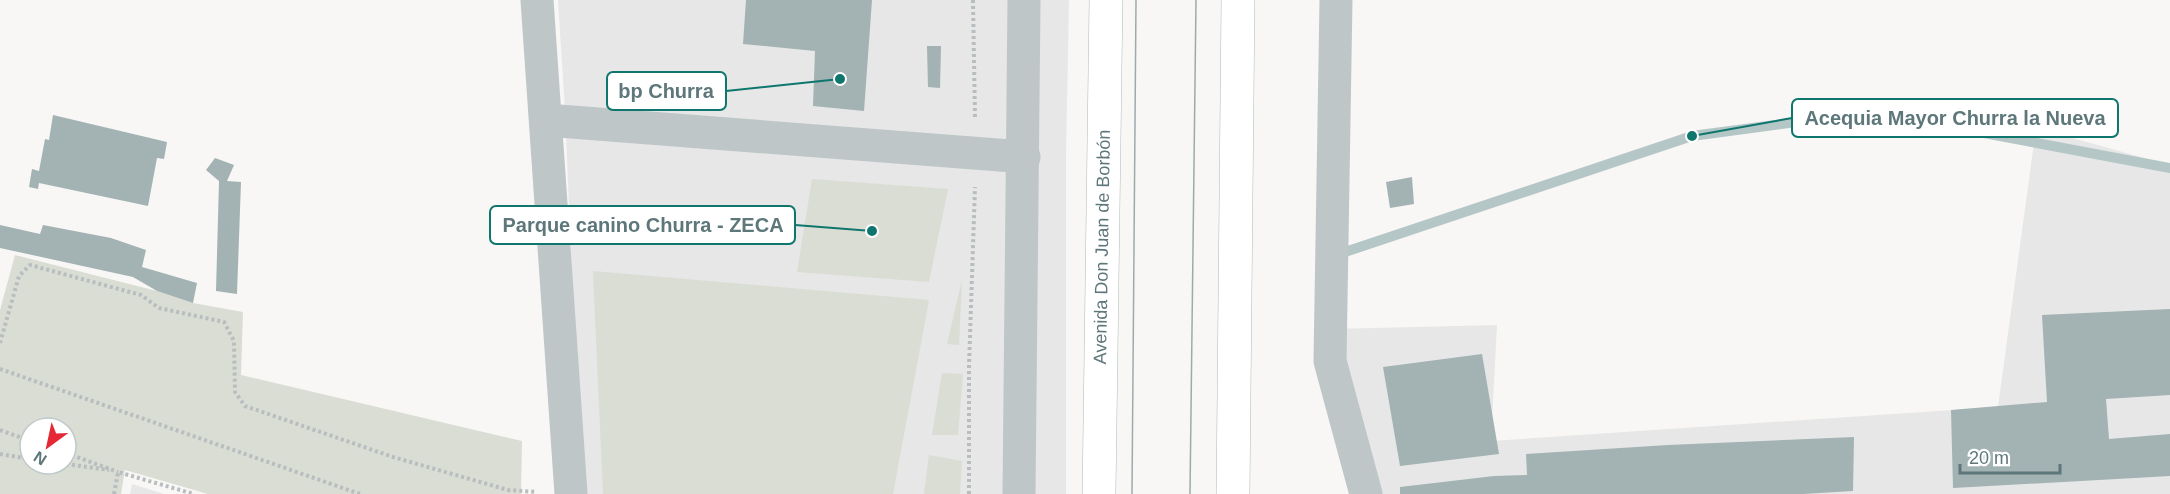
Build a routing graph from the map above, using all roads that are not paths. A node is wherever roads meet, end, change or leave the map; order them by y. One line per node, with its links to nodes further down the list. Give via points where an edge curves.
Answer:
1 (537, 0): 6 (street)
2 (1024, 0): 7 (street)
3 (1106, 0): 10 (main road, Avenida Don Juan de Borbón)
4 (1238, 0): 11 (main road)
5 (1335, 0): 12 (street, via 1330,361)
6 (546, 120): 7 (street); 8 (street)
7 (1024, 157): 9 (street)
8 (556, 493)
9 (1019, 494)
10 (1099, 494)
11 (1233, 494)
12 (1366, 494)

